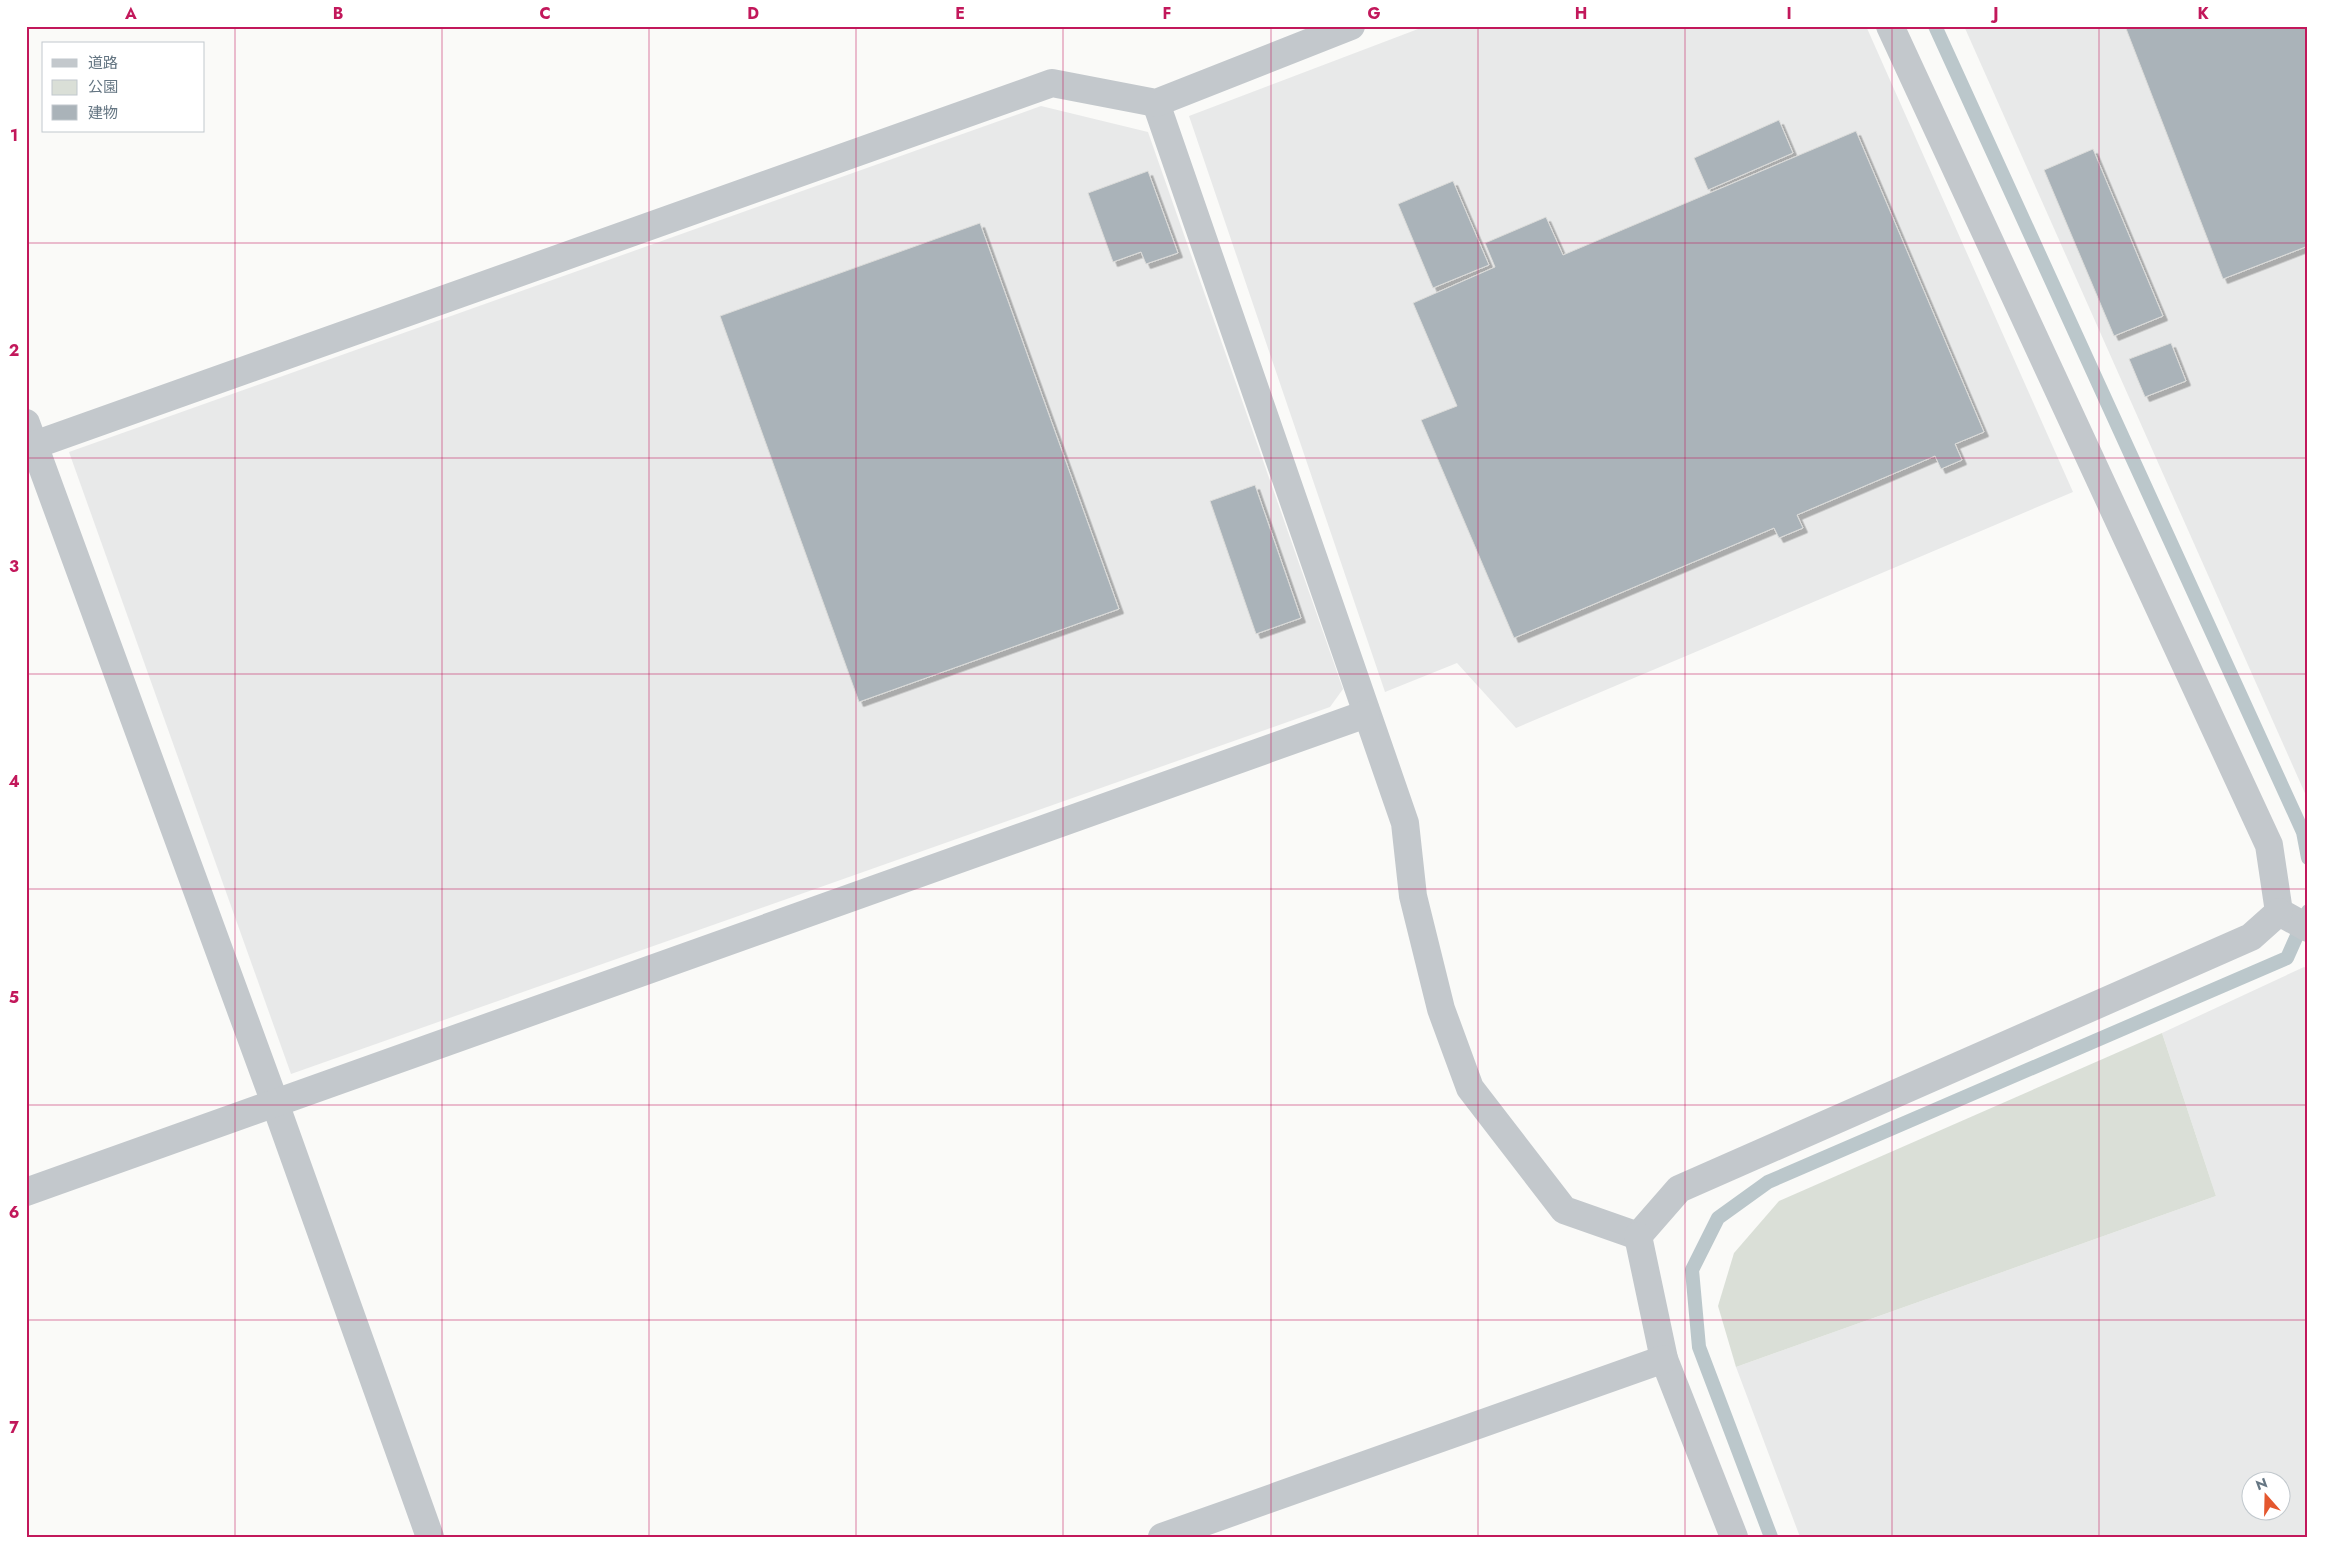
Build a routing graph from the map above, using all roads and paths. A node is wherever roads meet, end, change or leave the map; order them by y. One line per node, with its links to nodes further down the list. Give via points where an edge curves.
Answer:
1 (1351, 26): 3 (street)
2 (1890, 26): 6 (street, via 2269,845)
3 (1156, 103): 4 (street, via 1052,83); 5 (street)
4 (29, 439): 8 (street)
5 (1366, 714): 8 (street); 10 (street, via 1405,823 1413,896 1440,1009 1470,1088 1564,1210)
6 (2279, 912): 7 (street); 10 (street, via 2251,937 1679,1189)
7 (2308, 928)
8 (275, 1103): 9 (street); 12 (street)
9 (26, 1192)
10 (1638, 1236): 11 (street)
11 (1664, 1359): 13 (street); 14 (street)
12 (430, 1537)
13 (1162, 1537)
14 (1734, 1537)

